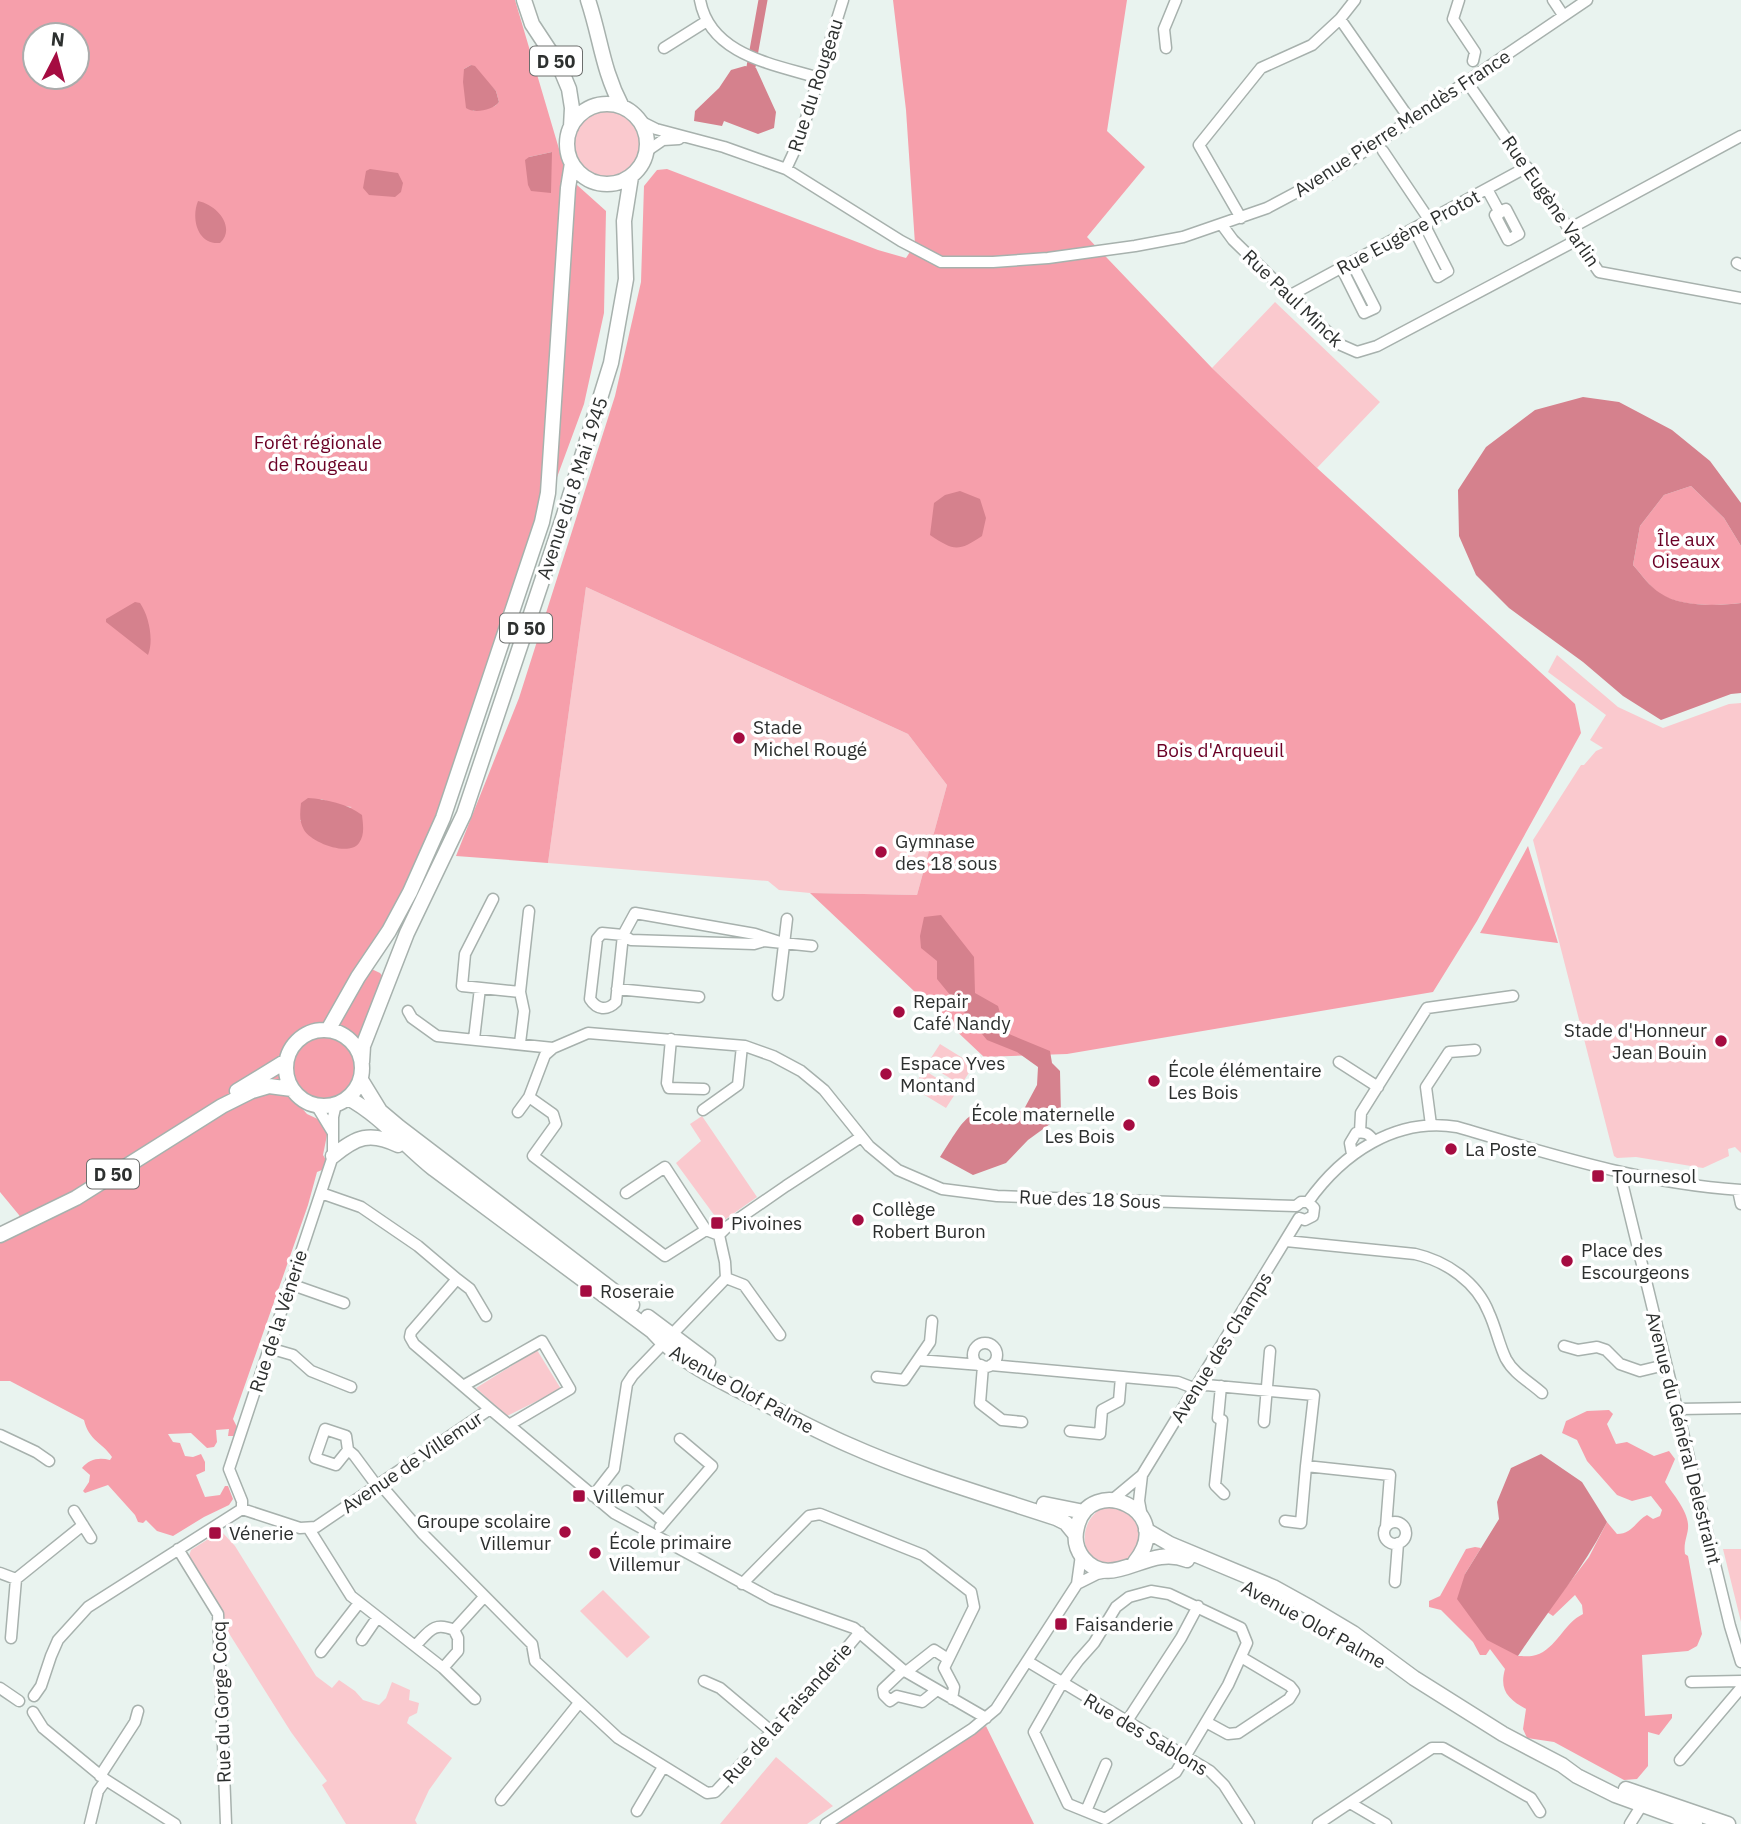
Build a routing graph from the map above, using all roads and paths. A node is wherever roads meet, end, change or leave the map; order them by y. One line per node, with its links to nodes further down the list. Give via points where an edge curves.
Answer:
1 (524, 0): 21 (main road, D 50, via 569,89)
2 (588, 0): 18 (main road, D 50, via 604,65)
3 (700, 0): 12 (street)
4 (843, 0): 16 (street, Rue du Rougeau)
5 (1176, 0): 14 (street, via 1164,29)
6 (1355, 0): 11 (street)
7 (1459, 0): 15 (street, via 1453,19 1475,52)
8 (1553, 0): 10 (street)
9 (1587, 0): 10 (street, Avenue Pierre Mendès France)
10 (1563, 15): 17 (street, Avenue Pierre Mendès France)
11 (1340, 19): 20 (street); 32 (street, via 1312,44 1261,68 1199,145)
12 (707, 21): 13 (street); 16 (street, via 723,42 744,54)
13 (664, 48)
14 (1166, 48)
15 (1473, 61)
16 (818, 78): 28 (street, Rue du Rougeau)
17 (1467, 82): 20 (street, Avenue Pierre Mendès France); 27 (street, Rue Eugène Varlin)
18 (622, 107): 19 (main road); 21 (main road, via 610,104 587,109)
19 (640, 121): 23 (street, Avenue Pierre Mendès France); 24 (main road)
20 (1410, 121): 32 (street, Avenue Pierre Mendès France, via 1329,175)
21 (570, 127): 26 (main road, via 567,152)
22 (1741, 136): 35 (street)
23 (696, 139): 24 (street, Avenue Pierre Mendès France, via 663,140); 28 (street, Avenue Pierre Mendès France)
24 (647, 151): 29 (main road)
25 (1383, 151): 33 (street)
26 (572, 163): 29 (main road, via 592,181 618,183); 53 (main road, D 50, via 548,493 542,522 443,818 389,931)
27 (1527, 167): 30 (street, Rue Eugène Protot); 35 (street, Rue Eugène Varlin)
28 (786, 169): 34 (street, Avenue Pierre Mendès France, via 941,262 1048,258 1162,241)
29 (631, 177): 62 (main road, Avenue du 8 Mai 1945 / D 50, via 624,221 626,279 611,363 464,814 407,933 363,1046)
30 (1487, 190): 31 (street); 33 (street, Rue Eugène Protot)
31 (1500, 213)
32 (1241, 218): 34 (street, Avenue Pierre Mendès France)
33 (1423, 224): 37 (street, Rue Eugène Protot)
34 (1222, 225): 37 (street, Rue Paul Minck)
35 (1569, 229): 36 (street, Rue Eugène Varlin)
36 (1577, 240): 37 (street, Rue Paul Minck, via 1377,346 1357,352 1341,345); 38 (street, Rue Eugène Varlin, via 1599,272)
37 (1289, 296)
38 (1741, 298)
39 (494, 899): 45 (street, via 466,954 462,986)
40 (529, 911): 47 (street)
41 (787, 919): 43 (street)
42 (623, 935): 43 (street, via 631,940); 43 (street, via 635,913); 46 (street); 51 (street, via 602,933 597,939 590,999)
43 (783, 943): 44 (street); 48 (street)
44 (812, 946)
45 (480, 988): 47 (street); 55 (street)
46 (617, 989): 50 (street); 51 (street, via 616,1002)
47 (520, 992): 57 (street, via 524,1011)
48 (778, 995)
49 (1513, 996): 65 (street, via 1427,1008)
50 (699, 997)
51 (602, 1009): 54 (street)
52 (408, 1011): 55 (street, via 437,1036)
53 (328, 1030): 61 (main road, via 297,1040); 62 (main road, via 351,1040)
54 (599, 1032): 56 (street, Rue des 18 Sous); 59 (street, Rue des 18 Sous, via 588,1032)
55 (474, 1039): 57 (street)
56 (671, 1039): 58 (street, Rue des 18 Sous); 67 (street, via 669,1088)
57 (520, 1043): 59 (street)
58 (742, 1046): 72 (street, via 738,1085); 77 (street, Rue des 18 Sous, via 801,1071 824,1090)
59 (554, 1048): 68 (street, via 545,1055)
60 (1475, 1051): 74 (street, via 1449,1052 1426,1087)
61 (286, 1061): 66 (main road); 71 (main road, D 50, via 250,1082)
62 (362, 1062): 64 (main road)
63 (1339, 1062): 65 (street)
64 (361, 1080): 69 (main road); 101 (main road, Avenue Olof Palme, via 380,1111)
65 (1378, 1087): 75 (street, via 1361,1113)
66 (292, 1089): 70 (main road); 71 (main road, D 50, via 269,1086)
67 (704, 1089)
68 (529, 1097): 73 (street); 90 (street, via 553,1114 556,1124 533,1156 666,1256)
69 (342, 1101): 70 (main road); 76 (street, Rue de la Vénerie); 79 (main road, Avenue Olof Palme, via 361,1105)
70 (316, 1105): 76 (street)
71 (222, 1106): 91 (main road, D 50, via 76,1198)
72 (702, 1111)
73 (518, 1112)
74 (1431, 1125): 78 (street, Avenue des Champs); 82 (street, Avenue des Champs, via 1457,1127)
75 (1360, 1132): 78 (street); 80 (street, via 1352,1137)
76 (333, 1133): 81 (street, Rue de la Vénerie)
77 (861, 1138): 88 (street, Rue des 18 Sous, via 898,1170 957,1192); 92 (street)
78 (1374, 1141): 80 (street, Avenue des Champs)
79 (409, 1149): 81 (main road, via 375,1136 356,1140); 101 (main road, Avenue Olof Palme)
80 (1352, 1154): 86 (street, Avenue des Champs)
81 (333, 1156): 84 (street, Rue de la Vénerie)
82 (1620, 1174): 83 (street, Avenue des Champs); 107 (street, Avenue du Général Delestraint)
83 (1740, 1190): 87 (street)
84 (321, 1193): 95 (street, via 361,1207); 96 (street, Rue de la Vénerie)
85 (626, 1193): 90 (street, via 665,1167)
86 (1308, 1202): 88 (street); 89 (street, Avenue des Champs, via 1314,1208 1312,1216)
87 (1741, 1204)
88 (1296, 1206): 89 (street)
89 (1299, 1219): 93 (street, Avenue des Champs)
90 (706, 1230): 92 (street)
91 (0, 1235)
92 (719, 1235): 94 (street)
93 (1286, 1241): 113 (street, Avenue des Champs); 115 (street, via 1415,1254 1453,1270 1483,1301 1510,1366)
94 (726, 1278): 100 (street, via 744,1285); 101 (street)
95 (457, 1279): 98 (street, via 470,1289); 112 (street, via 410,1337)
96 (290, 1284): 97 (street); 103 (street, Rue de la Vénerie)
97 (344, 1303)
98 (486, 1316)
99 (932, 1321): 105 (street, via 930,1342)
100 (780, 1335)
101 (668, 1341): 132 (street, via 627,1384 614,1469); 136 (main road, Avenue Olof Palme, via 764,1395 865,1443 1058,1509); 143 (main road, Avenue Olof Palme, via 732,1387 828,1436 944,1482 1056,1518)
102 (1564, 1346): 107 (street, via 1578,1350 1597,1347 1620,1364 1640,1371)
103 (269, 1348): 111 (street, via 293,1355 311,1371); 134 (street, Rue de la Vénerie, via 229,1469)
104 (1270, 1351): 114 (street)
105 (918, 1360): 106 (street); 108 (street, via 904,1380)
106 (985, 1365): 109 (street); 119 (street, via 980,1403 1002,1420)
107 (1665, 1365): 118 (street, Avenue du Général Delestraint)
108 (877, 1377)
109 (1121, 1377): 113 (street); 122 (street, via 1119,1401 1102,1409 1100,1434)
110 (1221, 1386): 113 (street); 114 (street); 131 (street, via 1215,1485)
111 (351, 1387)
112 (463, 1387): 117 (street); 121 (street, via 542,1341 570,1390)
113 (1196, 1387): 128 (street, Avenue des Champs)
114 (1267, 1391): 120 (street); 127 (street, via 1314,1395)
115 (1542, 1393)
116 (1741, 1408): 118 (street)
117 (490, 1409): 121 (street, Avenue de Villemur); 129 (street, Avenue de Villemur)
118 (1678, 1409): 169 (street, Avenue du Général Delestraint)
119 (1022, 1422)
120 (1264, 1422)
121 (509, 1425): 132 (street, Avenue de Villemur)
122 (1070, 1431)
123 (0, 1434): 126 (street)
124 (680, 1439): 138 (street, via 712,1466)
125 (348, 1450): 129 (street, Rue de la Faisanderie)
126 (49, 1461)
127 (1306, 1466): 137 (street, via 1301,1523); 141 (street, via 1390,1475)
128 (1142, 1475): 133 (street, Avenue des Champs); 140 (street, Avenue des Champs, via 1139,1501)
129 (378, 1485): 142 (street, Avenue de Villemur); 156 (street, Rue de la Faisanderie)
130 (627, 1491): 138 (street)
131 (1224, 1494)
132 (593, 1496): 144 (street, Avenue de Villemur)
133 (1112, 1500): 136 (main road); 140 (main road, Avenue Olof Palme, via 1128,1504)
134 (242, 1509): 142 (street); 147 (street)
135 (74, 1511): 139 (street)
136 (1084, 1512): 143 (main road)
137 (1285, 1521)
138 (664, 1522): 144 (street)
139 (83, 1525): 145 (street); 152 (street)
140 (1145, 1525): 149 (main road, via 1146,1541); 172 (main road, Avenue Olof Palme, via 1171,1544 1311,1608)
141 (1386, 1527): 146 (street, via 1388,1541); 146 (street, via 1395,1522 1404,1526 1406,1536)
142 (309, 1529): 157 (street)
143 (1075, 1534): 148 (main road)
144 (655, 1535): 154 (street, Avenue de Villemur)
145 (90, 1538)
146 (1398, 1543): 153 (street)
147 (178, 1549): 180 (street, via 81,1613 58,1640); 204 (street, Rue du Gorge Cocq, via 218,1614)
148 (1081, 1555): 150 (main road, via 1100,1570); 155 (street)
149 (1135, 1562): 150 (main road, Avenue Olof Palme); 172 (main road, Avenue Olof Palme, via 1163,1555 1189,1560 1289,1606)
150 (1112, 1571): 155 (street)
151 (0, 1573): 152 (street)
152 (16, 1579): 162 (street)
153 (1395, 1582)
154 (743, 1584): 161 (street, Avenue de Villemur); 167 (street, via 809,1516 820,1514 923,1555 971,1592 974,1607)
155 (1077, 1584): 168 (street)
156 (484, 1597): 160 (street); 184 (street, Rue de la Faisanderie, via 532,1644 536,1661)
157 (359, 1603): 159 (street); 165 (street)
158 (1198, 1606): 166 (street, via 1241,1628 1247,1643); 176 (street, via 1158,1591 1129,1597 1116,1607); 188 (street)
159 (377, 1618): 163 (street); 164 (street)
160 (454, 1630): 164 (street, via 444,1625 433,1627); 170 (street, via 458,1651)
161 (860, 1632): 171 (street, Avenue de Villemur); 190 (street, Rue de la Faisanderie)
162 (10, 1638)
163 (362, 1640)
164 (415, 1646): 170 (street)
165 (321, 1652)
166 (1241, 1657): 189 (street); 189 (street, via 1294,1691 1238,1733 1228,1734)
167 (948, 1659): 171 (street, via 934,1650); 182 (street, via 944,1668 954,1687)
168 (1027, 1661): 176 (street, Rue des Sablons); 187 (street)
169 (1741, 1661)
170 (443, 1668): 181 (street)
171 (905, 1671): 179 (street, Avenue de Villemur); 179 (street, via 883,1689 890,1701 897,1696 922,1702)
172 (1414, 1678): 197 (main road, Avenue Olof Palme, via 1503,1734)
173 (704, 1681): 190 (street, via 720,1688)
174 (1741, 1681): 175 (street)
175 (1691, 1682)
176 (1062, 1683): 188 (street, Rue des Sablons); 200 (street, via 1034,1732 1069,1804)
177 (0, 1688): 183 (street)
178 (1741, 1688): 192 (street)
179 (937, 1690): 182 (street, Avenue de Villemur)
180 (34, 1696): 183 (street); 186 (street, via 38,1705)
181 (475, 1699)
182 (952, 1699): 187 (street, Avenue de Villemur)
183 (19, 1701): 186 (street, via 21,1710)
184 (579, 1703): 194 (street, Rue de la Faisanderie, via 618,1738); 196 (street)
185 (138, 1711): 195 (street)
186 (33, 1713): 195 (street, via 43,1728)
187 (986, 1718): 205 (street)
188 (1127, 1721): 191 (street, Rue des Sablons)
189 (1206, 1722): 191 (street)
190 (771, 1731): 194 (street, Rue de la Faisanderie, via 715,1792 703,1791)
191 (1186, 1756): 200 (street, via 1176,1772 1105,1819); 206 (street, Rue des Sablons, via 1224,1785)
192 (1680, 1760)
193 (1106, 1763): 200 (street)
194 (663, 1767): 199 (street)
195 (103, 1778): 202 (street); 203 (street)
196 (501, 1800)
197 (1644, 1801): 209 (street); 210 (main road, Avenue Olof Palme); 211 (main road, Avenue Olof Palme)
198 (1350, 1803): 201 (street, via 1432,1748 1443,1748 1531,1798); 207 (street); 208 (street)
199 (637, 1811)
200 (1086, 1811)
201 (1540, 1812)
202 (90, 1824)
203 (175, 1824)
204 (226, 1824)
205 (826, 1824)
206 (1249, 1824)
207 (1318, 1824)
208 (1386, 1824)
209 (1630, 1824)
210 (1695, 1824)
211 (1728, 1824)

